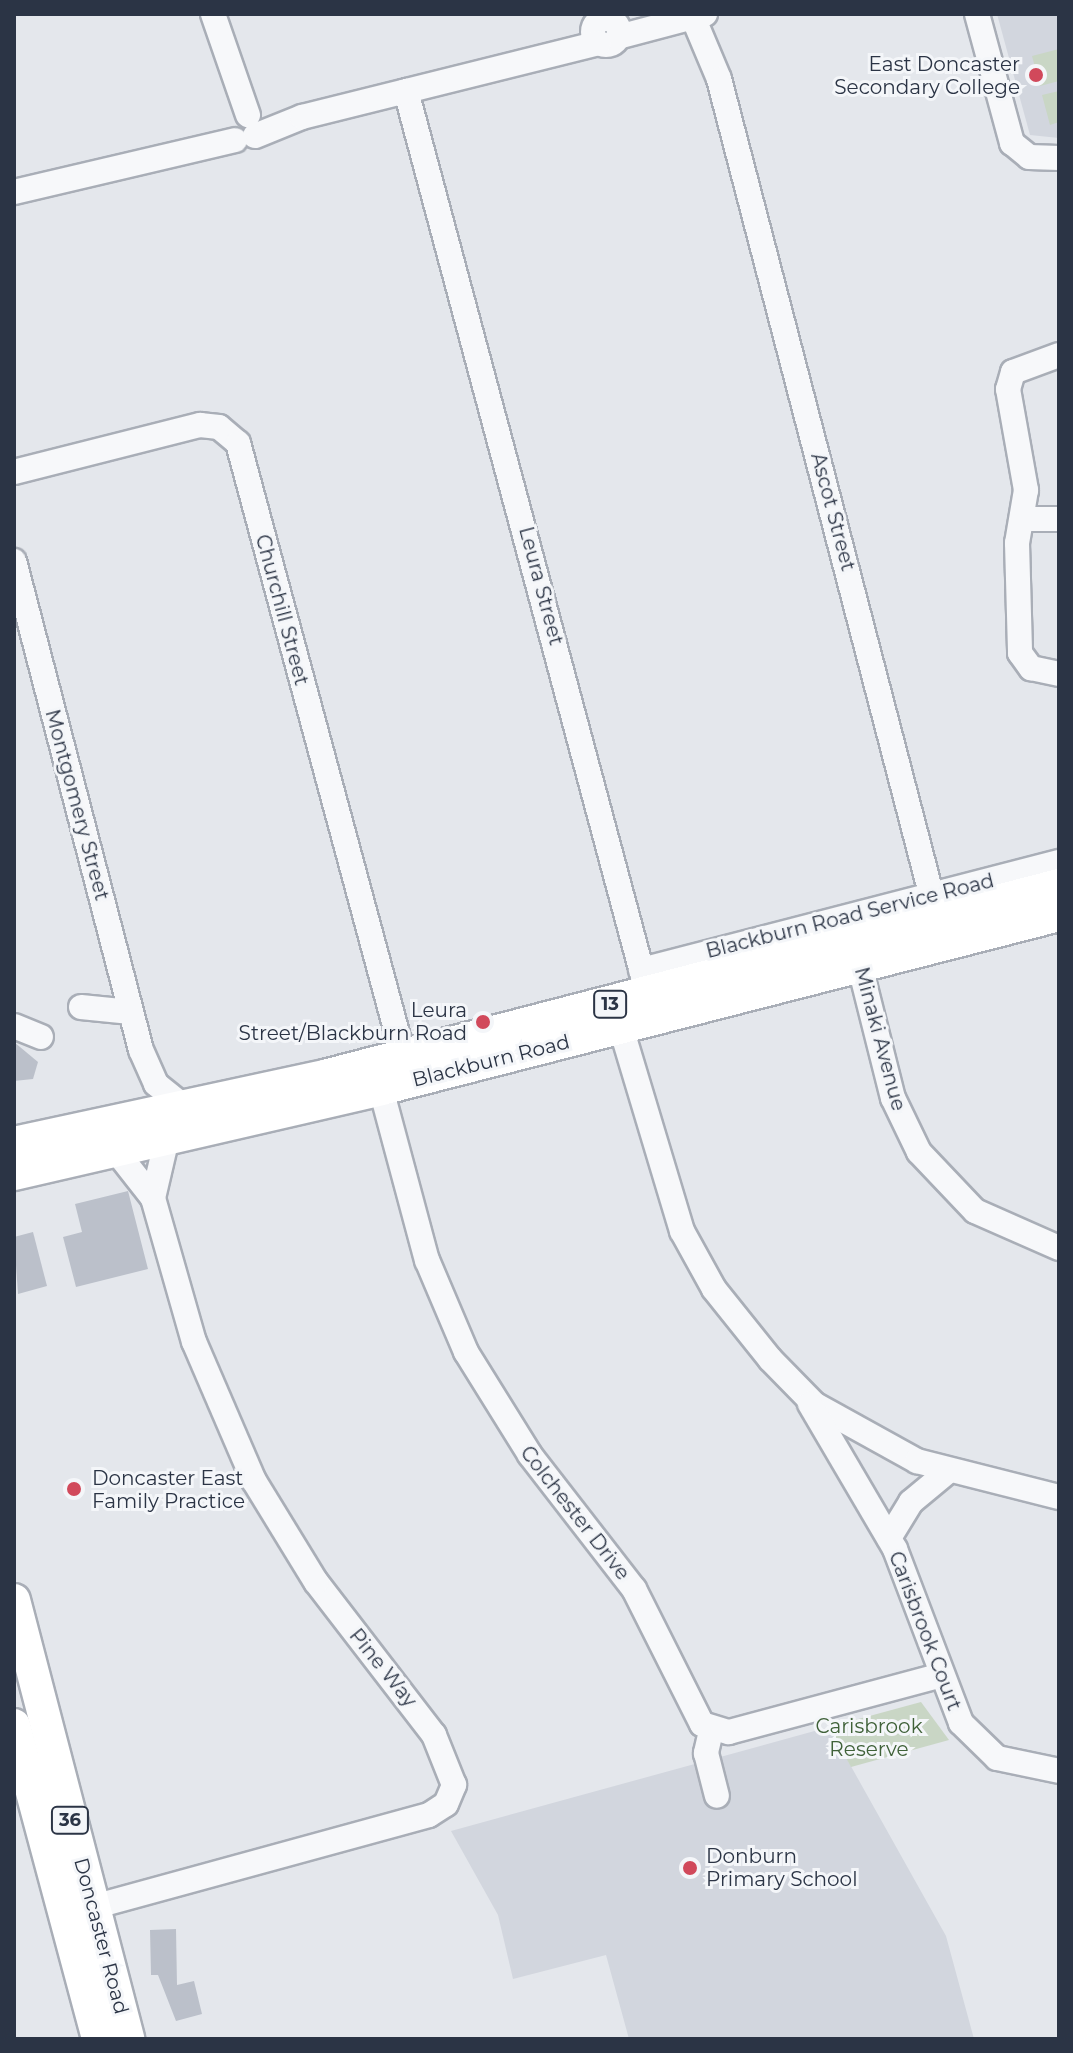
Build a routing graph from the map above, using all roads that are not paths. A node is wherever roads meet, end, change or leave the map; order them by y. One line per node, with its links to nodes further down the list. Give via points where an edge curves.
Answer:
1 (213, 14): 6 (street)
2 (977, 14): 7 (street, via 1012,143 1029,157)
3 (703, 15): 4 (street, via 663,24); 18 (street, Ascot Street)
4 (604, 25): 5 (street, via 556,51)
5 (412, 90): 6 (street, via 302,117); 20 (street, Leura Street)
6 (242, 125): 8 (street, via 189,145)
7 (1059, 158)
8 (14, 192)
9 (1059, 355): 11 (street, via 1013,372 1008,389 1023,459)
10 (14, 472): 26 (street, Churchill Street, via 200,425 234,438 385,1005)
11 (1023, 519): 12 (street); 14 (street, via 1020,653 1031,668)
12 (1059, 519)
13 (14, 561): 22 (street, Montgomery Street)
14 (1059, 674)
15 (1059, 862): 18 (street, Blackburn Road Service Road)
16 (1059, 885): 18 (main road, Blackburn Road / 13)
17 (1059, 915): 18 (main road, Blackburn Road / 13)
18 (938, 920): 19 (main road, Blackburn Road / 13); 20 (street, Blackburn Road Service Road)
19 (857, 954): 20 (main road, Blackburn Road / 13); 32 (street, Minaki Avenue, via 893,1098 929,1166 975,1211)
20 (648, 995): 23 (main road, Blackburn Road / 13)
21 (81, 1007): 22 (street)
22 (131, 1012): 27 (street, Montgomery Street, via 146,1096)
23 (617, 1016): 26 (main road, Blackburn Road / 13); 33 (street, via 662,1182 687,1243 732,1312)
24 (14, 1026): 25 (street)
25 (41, 1037)
26 (391, 1070): 27 (main road, Blackburn Road / 13); 40 (street, Colchester Drive, via 427,1260 466,1352 530,1455 634,1589 697,1718)
27 (172, 1121): 28 (main road, Blackburn Road / 13); 29 (main road, Blackburn Road / 13); 31 (street, Pine Way)
28 (14, 1143)
29 (116, 1151): 30 (main road, Blackburn Road / 13); 31 (street, Pine Way)
30 (14, 1174)
31 (153, 1198): 43 (street, Pine Way, via 194,1342 254,1481 316,1582 428,1726 454,1785 446,1804 429,1815)
32 (1059, 1248)
33 (806, 1398): 34 (street); 36 (street, Carisbrook Court)
34 (946, 1473): 35 (street); 36 (street, via 911,1502)
35 (1059, 1497)
36 (889, 1538): 38 (street, Carisbrook Court)
37 (14, 1600): 43 (main road, Doncaster Road / 36)
38 (942, 1675): 40 (street); 41 (street, Carisbrook Court, via 955,1712 978,1744 1021,1768)
39 (14, 1725): 44 (main road, Doncaster Road / 36)
40 (711, 1731): 42 (street, via 706,1753)
41 (1059, 1771)
42 (717, 1796)
43 (93, 1907): 45 (main road, Doncaster Road / 36)
44 (98, 2039)
45 (128, 2039)

